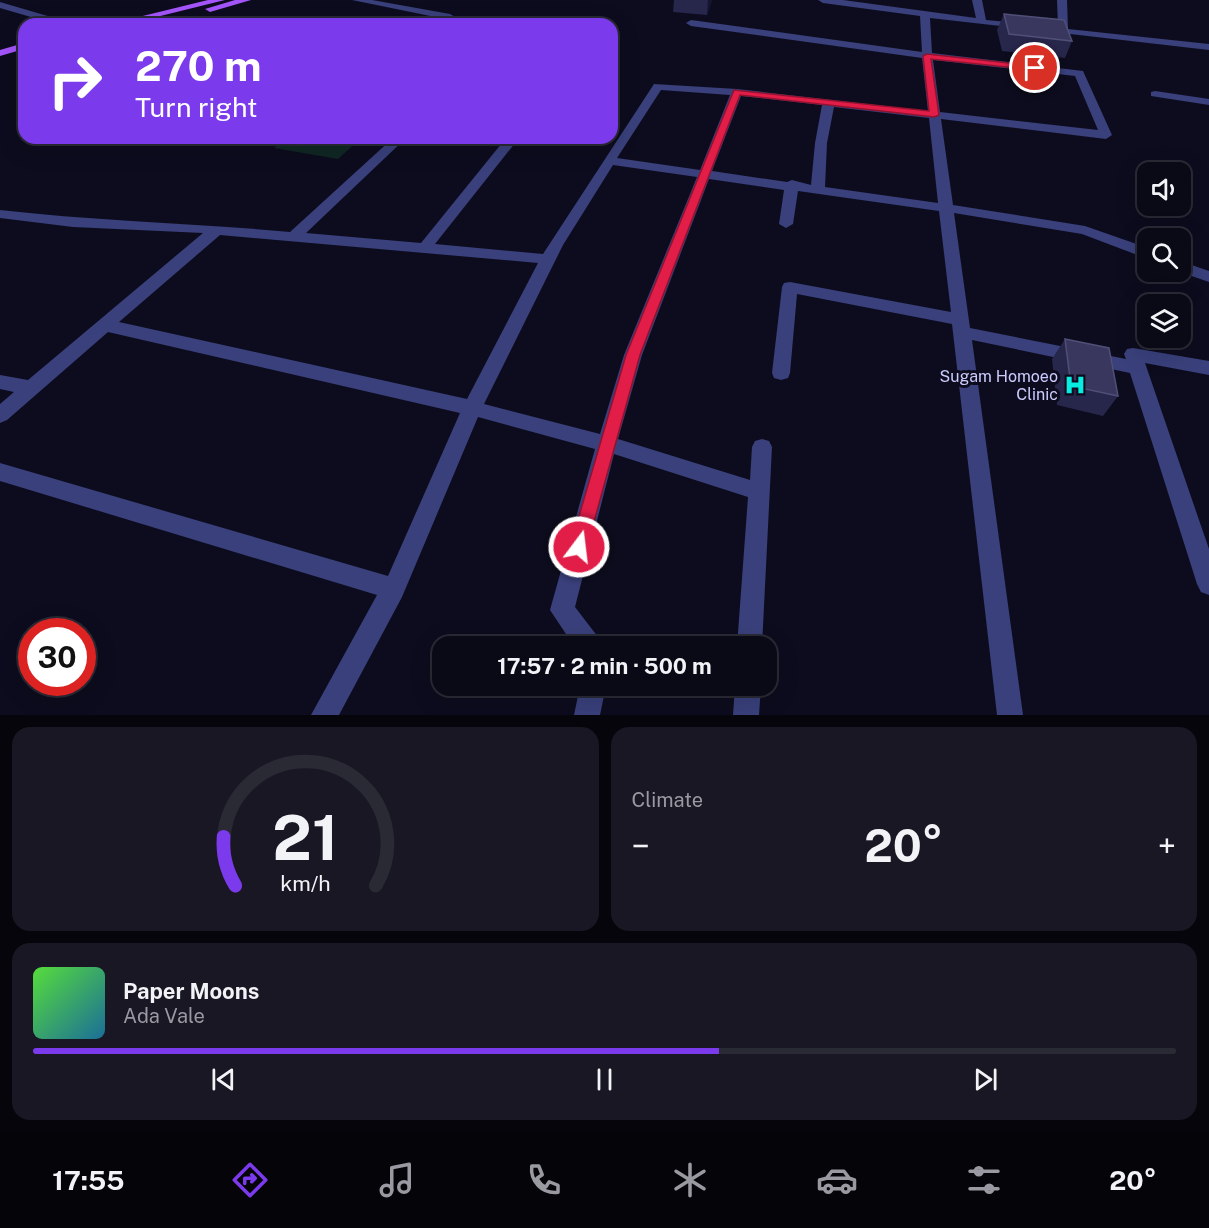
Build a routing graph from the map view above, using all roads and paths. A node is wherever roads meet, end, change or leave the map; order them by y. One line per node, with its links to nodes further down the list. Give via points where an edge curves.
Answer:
1 (220, 0): 13 (main road)
2 (230, 0): 14 (main road)
3 (357, 0): 11 (street)
4 (823, 0): 9 (street)
5 (977, 0): 16 (street)
6 (1062, 0): 18 (street)
7 (249, 2): 10 (main road); 15 (main road)
8 (0, 5): 12 (street)
9 (925, 15): 16 (street); 22 (street)
10 (199, 16)
11 (450, 16)
12 (44, 18)
13 (141, 18)
14 (156, 18)
15 (176, 18)
16 (982, 22): 18 (street)
17 (691, 23): 22 (street)
18 (1063, 30): 19 (street)
19 (1209, 47)
20 (18, 50): 21 (main road)
21 (0, 54)
22 (927, 56): 29 (street); 29 (street, via 1079,73 1106,135)
23 (18, 58): 24 (main road)
24 (0, 62)
25 (737, 92): 27 (street); 31 (street, via 657,86); 35 (street)
26 (1155, 94): 28 (street)
27 (829, 102): 29 (street); 37 (street, via 820,143)
28 (1209, 102)
29 (934, 115): 38 (street)
30 (618, 132): 31 (street)
31 (626, 133): 34 (street)
32 (394, 144): 42 (street)
33 (508, 144): 43 (street)
34 (609, 160): 35 (street); 45 (street)
35 (706, 173): 36 (street); 57 (street, via 633,355)
36 (792, 184): 37 (street); 40 (street)
37 (818, 188): 38 (street)
38 (946, 206): 44 (street, via 1085,230); 49 (street)
39 (0, 214): 41 (street, via 73,223)
40 (786, 224)
41 (216, 230): 42 (street); 48 (street)
42 (292, 238): 43 (street)
43 (424, 249): 45 (street)
44 (1137, 250)
45 (548, 259): 55 (street)
46 (1191, 270): 47 (street)
47 (1209, 277)
48 (105, 325): 54 (street); 55 (street)
49 (961, 326): 50 (street); 52 (street, via 790,286); 70 (street)
50 (1138, 368): 51 (street, via 1133,354); 61 (street)
51 (1209, 368)
52 (781, 373)
53 (0, 382): 54 (street)
54 (31, 388): 56 (street)
55 (472, 408): 57 (street); 62 (street)
56 (0, 415)
57 (608, 444): 60 (street); 63 (street, via 562,610)
58 (762, 447): 60 (street)
59 (0, 472): 62 (street)
60 (759, 492): 64 (street)
61 (1209, 584)
62 (394, 589): 67 (street)
63 (582, 636)
64 (751, 636)
65 (591, 696): 68 (street)
66 (747, 696): 69 (street)
67 (324, 715)
68 (586, 715)
69 (746, 715)
70 (1010, 715)

